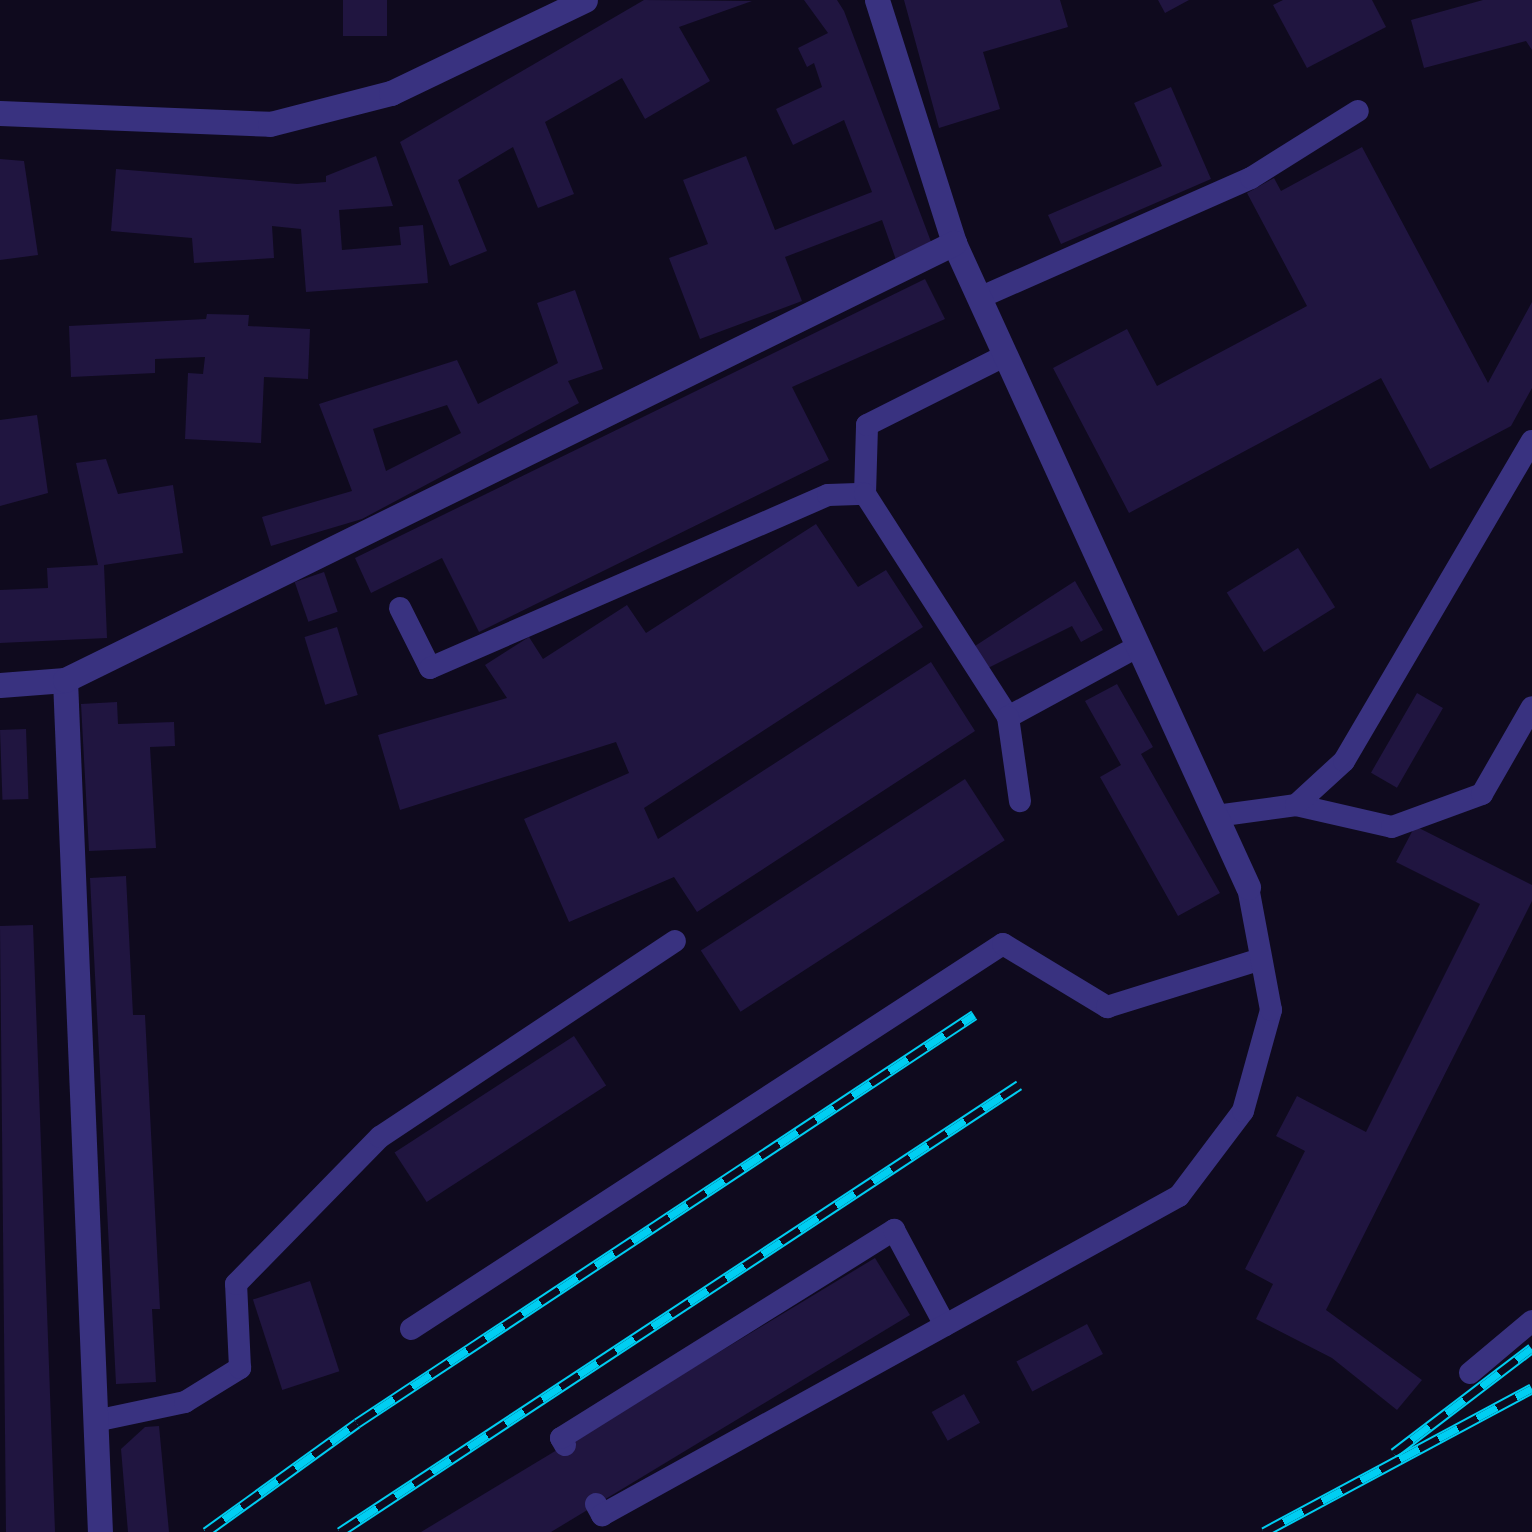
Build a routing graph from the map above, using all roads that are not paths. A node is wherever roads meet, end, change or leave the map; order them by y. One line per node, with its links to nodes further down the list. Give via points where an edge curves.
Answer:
1 (876, 0): 5 (street)
2 (571, 3): 4 (street, via 392,93 270,124)
3 (1358, 111): 6 (lane, via 1251,178)
4 (0, 113)
5 (954, 243): 6 (street); 12 (street)
6 (979, 298): 7 (street)
7 (1006, 355): 9 (lane, via 868,425); 11 (street)
8 (1532, 441): 17 (lane, via 1344,761)
9 (865, 494): 10 (lane, via 828,495 430,668); 15 (lane)
10 (400, 608)
11 (1138, 646): 15 (lane); 18 (street)
12 (66, 680): 13 (street); 26 (street)
13 (0, 686)
14 (1532, 707): 17 (lane, via 1482,794 1392,828)
15 (1008, 716): 16 (lane)
16 (1020, 801)
17 (1296, 806): 18 (lane)
18 (1216, 816): 19 (street)
19 (1248, 887): 21 (lane)
20 (675, 941): 26 (lane, via 380,1137 236,1284 240,1368 185,1402)
21 (1261, 959): 23 (lane, via 1271,1010 1243,1111 1180,1196); 24 (lane, via 1107,1007 1004,944)
22 (1532, 1320): 25 (lane)
23 (945, 1325): 27 (lane, via 894,1230 561,1438); 28 (lane, via 602,1515)
24 (411, 1329)
25 (1470, 1373)
26 (100, 1420): 29 (street)
27 (566, 1445)
28 (596, 1504)
29 (100, 1532)

